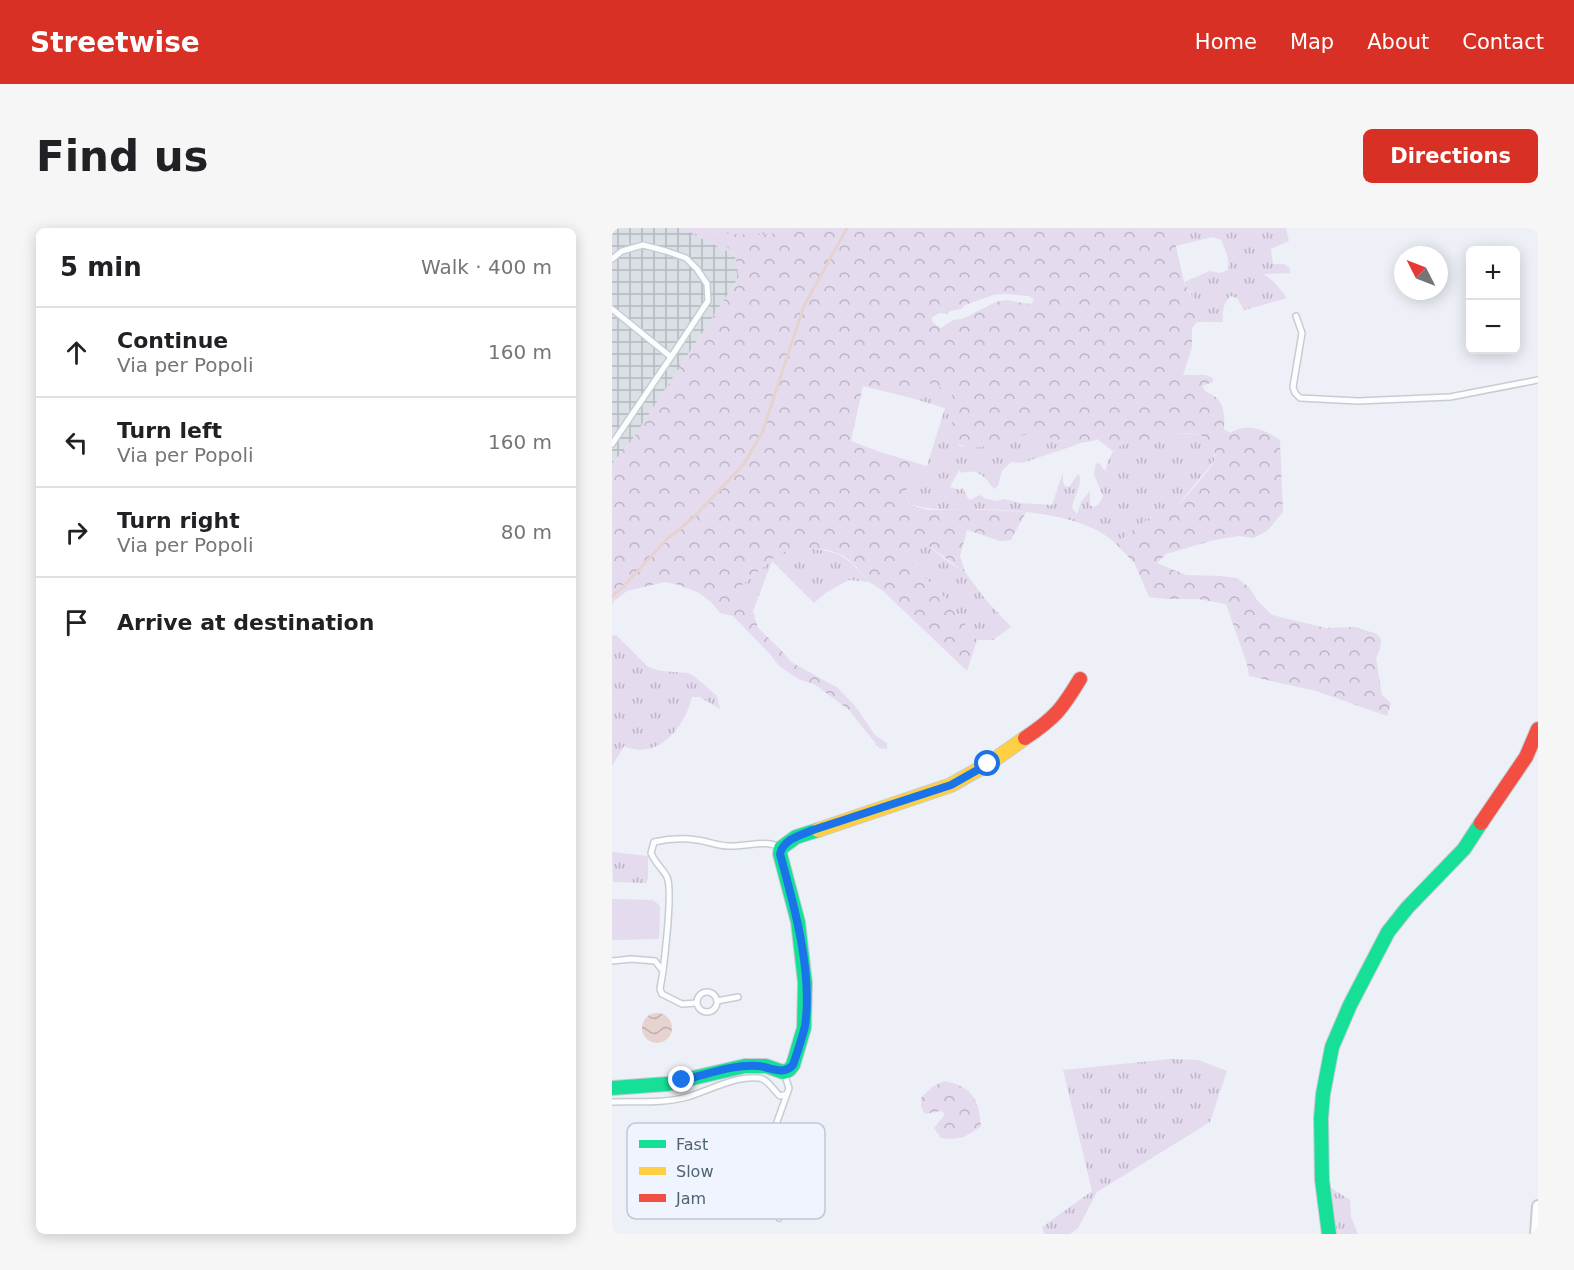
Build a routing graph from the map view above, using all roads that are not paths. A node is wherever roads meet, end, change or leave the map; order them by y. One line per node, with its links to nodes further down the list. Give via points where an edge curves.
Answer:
1 (612, 259): 4 (lane, via 622,251 643,245 666,251 687,258 707,284 708,301)
2 (612, 309): 4 (lane)
3 (1296, 316): 5 (lane, via 1302,333 1293,387 1300,398 1358,401 1450,397)
4 (671, 357): 6 (lane)
5 (1538, 380)
6 (612, 444)
7 (1080, 679): 9 (street, via 1049,722 966,777 796,837)
8 (1538, 729): 21 (street, via 1526,757 1464,849 1388,932 1332,1047 1323,1094 1321,1136 1323,1198)
9 (781, 848): 11 (lane, via 765,842 751,846 695,839 654,842 651,854 667,877 669,906); 15 (street, via 798,922 806,1011 793,1065)
10 (612, 961): 11 (lane, via 652,960)
11 (663, 971): 14 (lane, via 662,994 682,1004)
12 (738, 998): 13 (lane)
13 (717, 1001): 14 (lane, via 714,1009 706,1012); 14 (lane, via 715,995 706,992)
14 (697, 1003)
15 (783, 1072): 16 (street, via 755,1065 667,1084); 17 (lane, via 788,1082)
16 (612, 1088)
17 (787, 1094): 18 (lane, via 780,1096 758,1077 664,1102); 19 (lane)
18 (612, 1102)
19 (777, 1123)
20 (1538, 1206): 22 (street)
21 (1329, 1234)
22 (1536, 1234)

